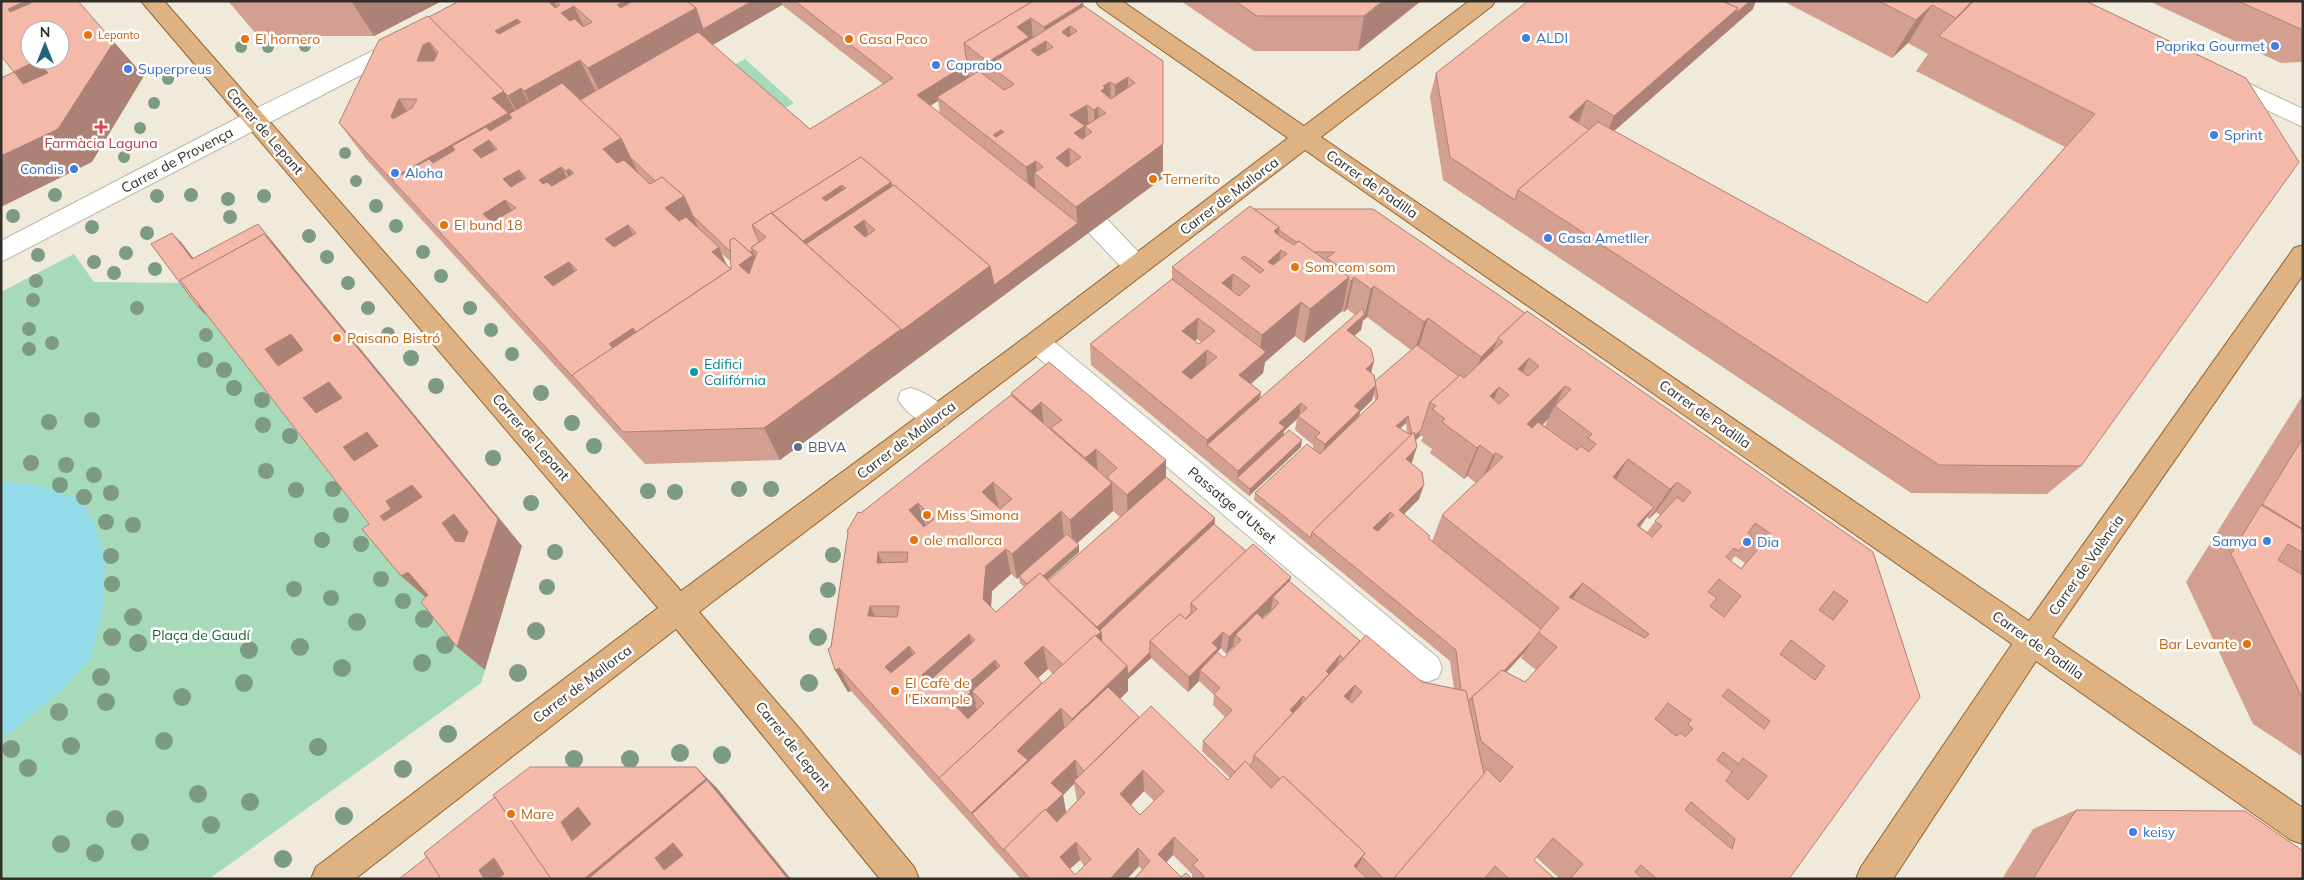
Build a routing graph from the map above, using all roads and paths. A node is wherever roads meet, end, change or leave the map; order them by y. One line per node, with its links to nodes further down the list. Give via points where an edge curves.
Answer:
1 (152, 1): 6 (main road, Carrer de Lepant)
2 (1107, 1): 8 (main road, Carrer de Padilla)
3 (1484, 1): 8 (main road, Carrer de Mallorca)
4 (425, 33): 6 (street, Carrer de Provença)
5 (2203, 70): 7 (street)
6 (255, 119): 10 (street, Carrer de Provença); 16 (main road, Carrer de Lepant)
7 (2303, 119)
8 (1305, 137): 12 (main road, Carrer de Mallorca); 17 (main road, Carrer de Padilla)
9 (1098, 226): 12 (street)
10 (1, 252)
11 (2303, 255): 17 (main road, Carrer de València)
12 (1136, 266): 13 (main road, Carrer de Mallorca)
13 (1037, 342): 15 (main road, Carrer de Mallorca); 18 (street, Passatge d'Utset)
14 (911, 399): 15 (street)
15 (936, 417): 16 (main road, Carrer de Mallorca)
16 (678, 610): 20 (main road, Carrer de Mallorca); 21 (main road, Carrer de Lepant)
17 (2032, 641): 19 (main road, Carrer de Padilla); 22 (main road, Carrer de València)
18 (1427, 668)
19 (2303, 828)
20 (328, 879)
21 (902, 879)
22 (1873, 879)

